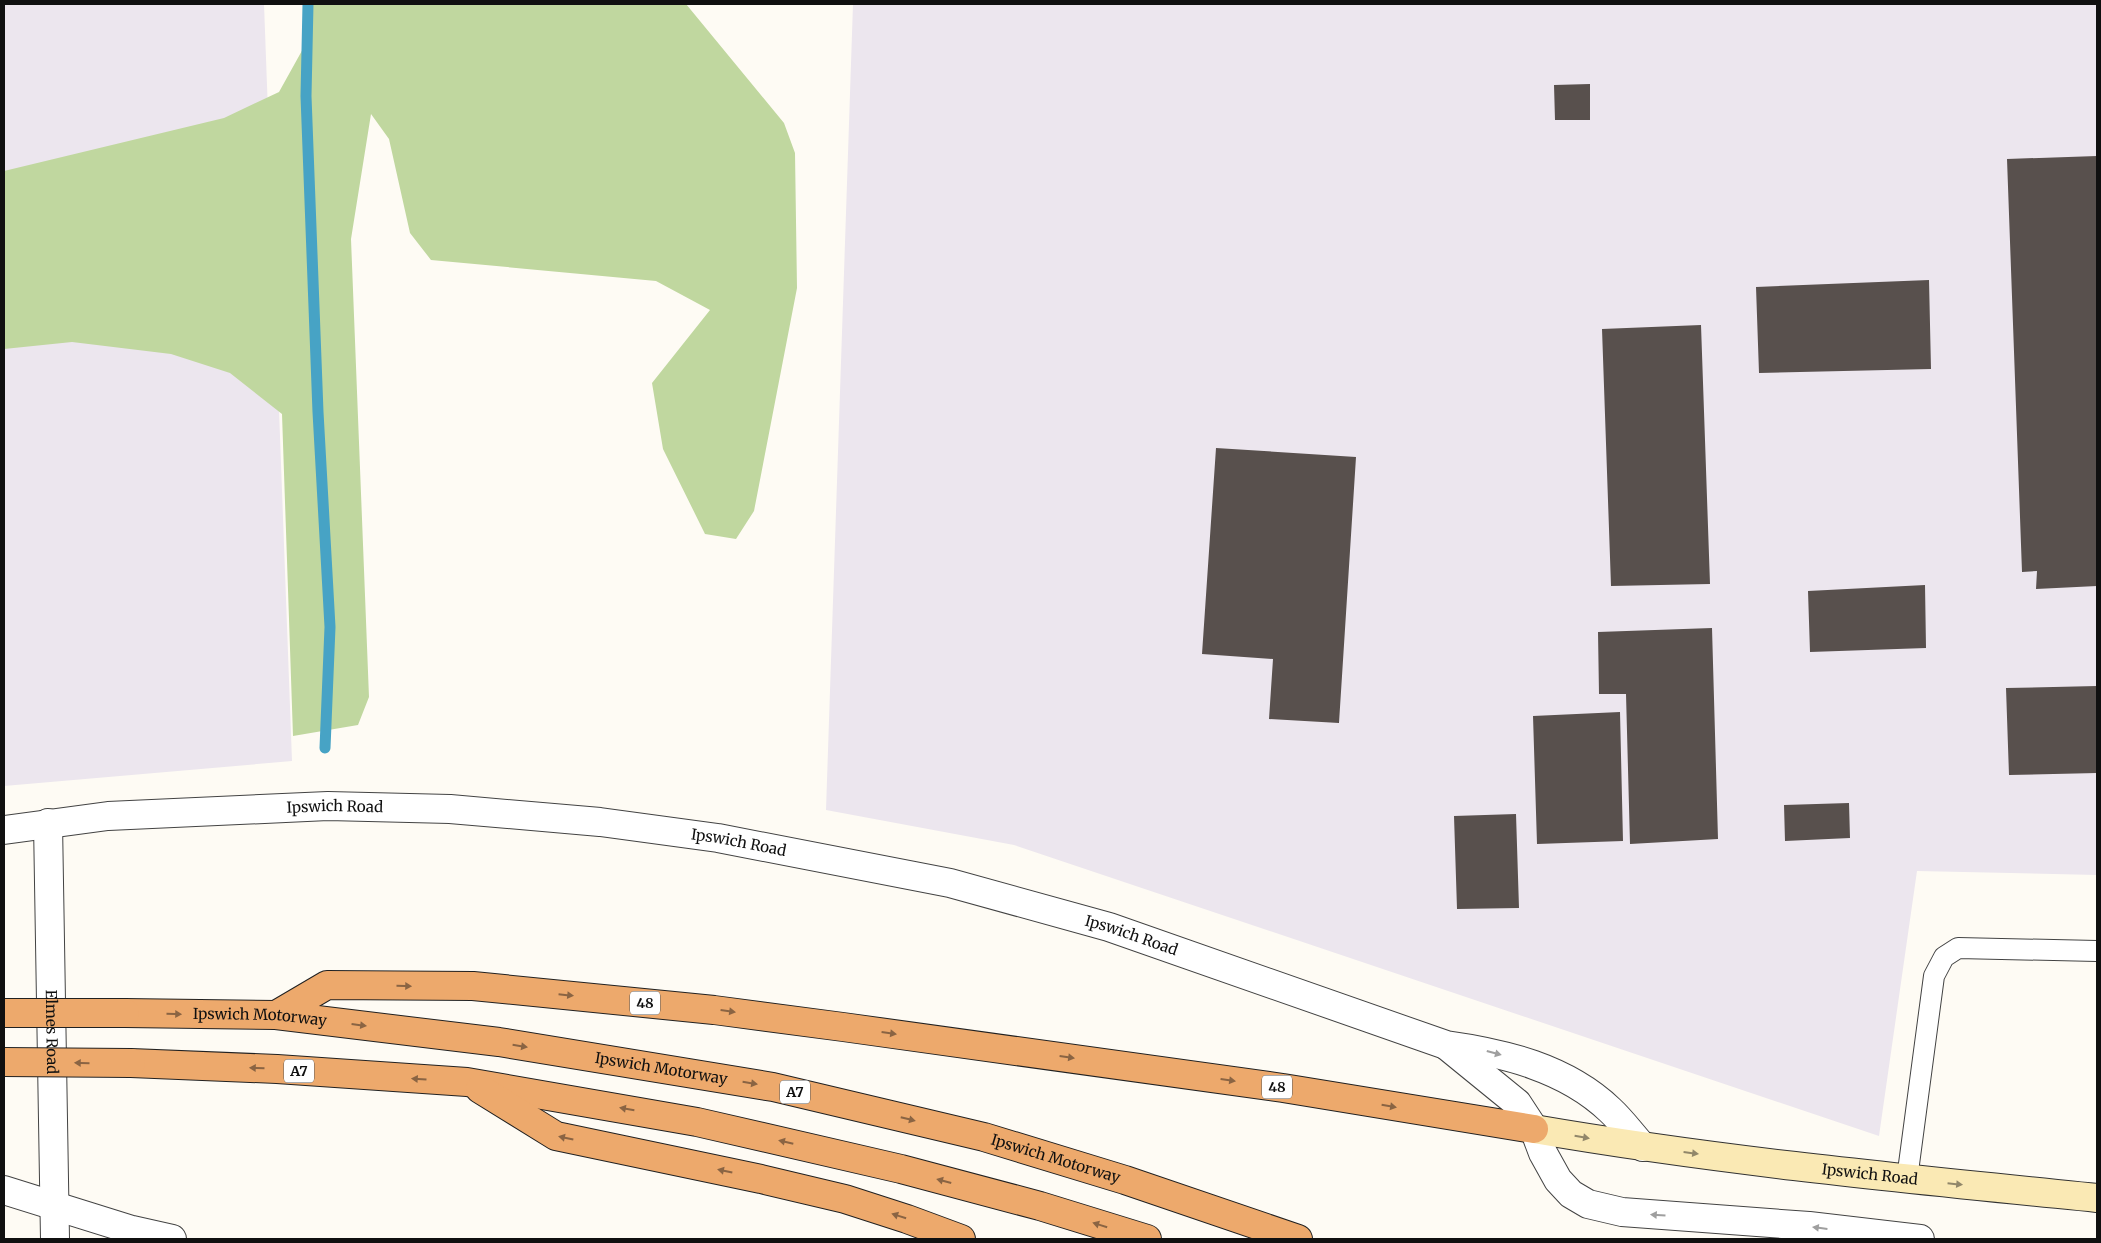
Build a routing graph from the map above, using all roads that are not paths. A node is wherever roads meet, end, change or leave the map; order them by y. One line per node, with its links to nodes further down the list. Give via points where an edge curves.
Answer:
1 (48, 823): 2 (street, Ipswich Road); 6 (street, Ipswich Road, via 159,813 338,807 459,810 600,822 718,838 950,883 1109,927); 14 (street, Elmes Road)
2 (4, 830)
3 (2097, 951): 11 (lane, via 1958,948 1944,957 1934,976)
4 (4, 1013): 5 (highway, Ipswich Motorway / A7, one-way to 5, bridge)
5 (276, 1015): 9 (highway, 48, one-way to 9, via 327,985 474,986 714,1010 922,1037 1283,1088); 19 (highway, Ipswich Motorway / A7, one-way to 19, via 499,1042 773,1087 984,1138 1125,1180)
6 (1446, 1046): 9 (street, Ipswich Road, via 1517,1103); 10 (street, Ipswich Road, one-way to 10, via 1489,1051 1536,1065 1567,1079 1611,1110)
7 (4, 1062): 8 (highway, A7, one-way to 7, bridge, via 277,1069)
8 (467, 1082): 17 (highway, one-way to 8, via 845,1199 556,1136); 18 (highway, A7, one-way to 8, via 902,1169 707,1124)
9 (1534, 1129): 10 (main road, Ipswich Road / 48, one-way to 10); 20 (street, Ipswich Road, one-way to 9, via 1809,1226 1622,1212 1588,1204 1571,1194 1558,1180)
10 (1643, 1147): 11 (main road, Ipswich Road / 48, one-way to 11)
11 (1907, 1179): 13 (main road, Ipswich Road / 48, one-way to 13)
12 (4, 1190): 14 (street)
13 (2097, 1198)
14 (54, 1206): 15 (street); 16 (street, Elmes Road)
15 (161, 1238)
16 (55, 1239)
17 (961, 1239)
18 (1147, 1239)
19 (1298, 1239)
20 (1920, 1239)

